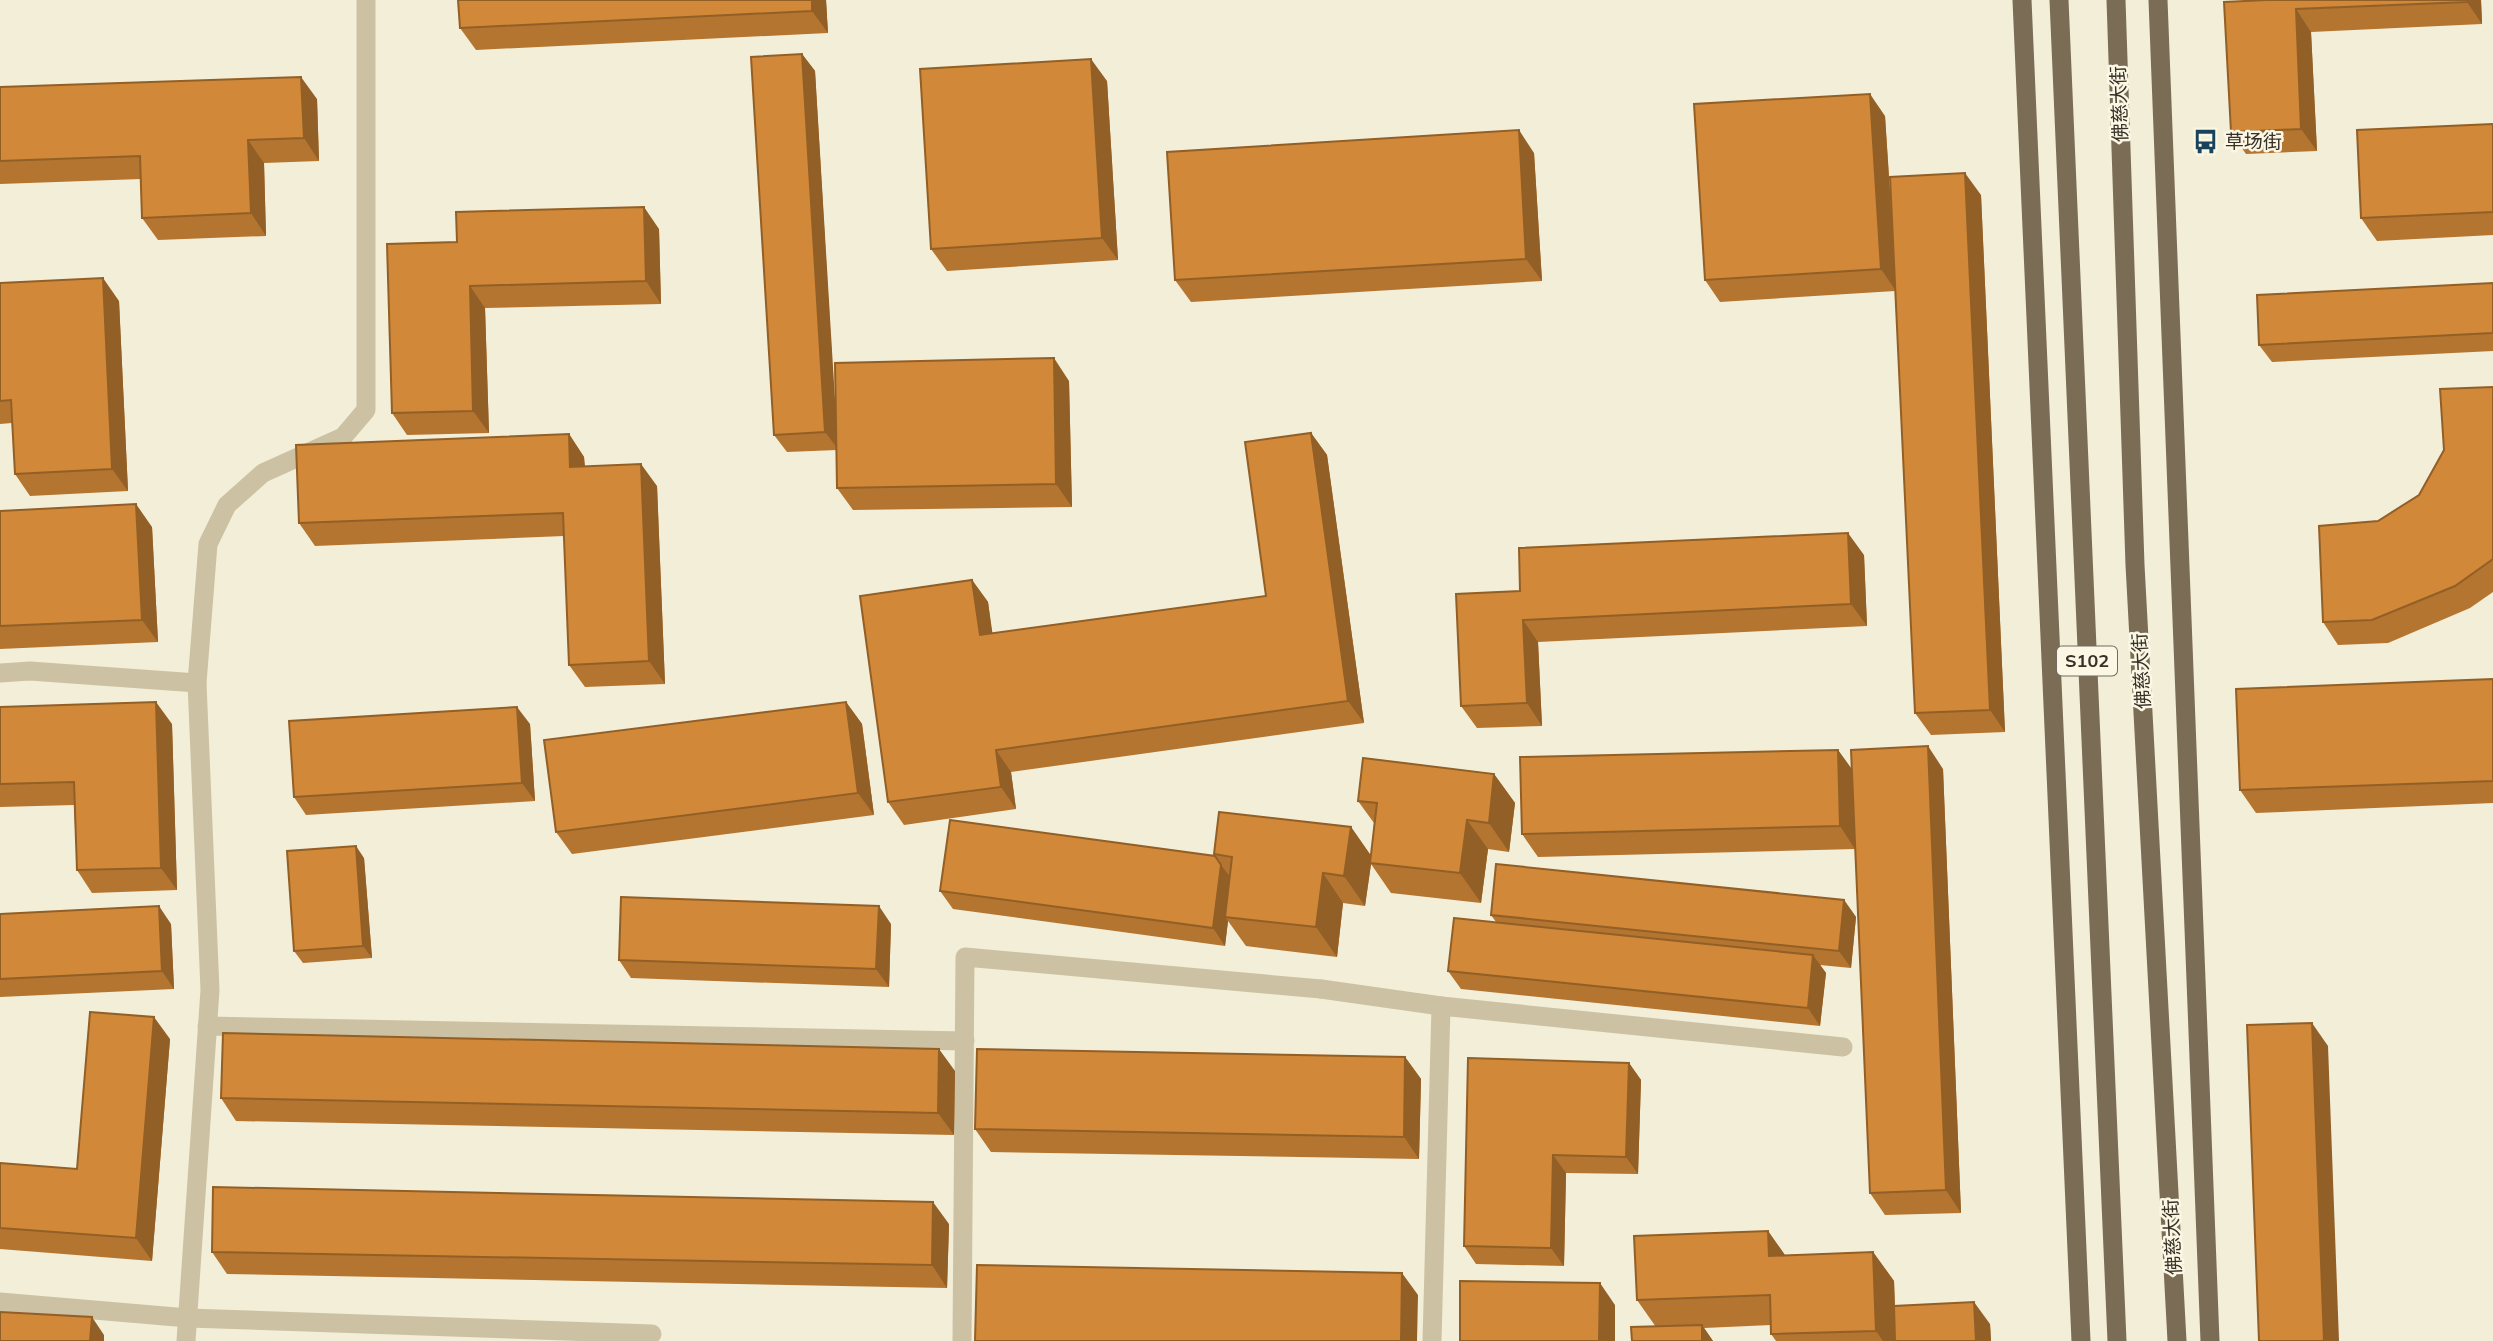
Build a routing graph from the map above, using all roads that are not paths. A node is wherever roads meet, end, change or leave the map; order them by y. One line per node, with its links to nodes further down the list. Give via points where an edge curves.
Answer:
1 (366, 0): 7 (street, via 366,410 343,438 263,473 227,505 208,544)
2 (2022, 0): 19 (main road)
3 (2059, 0): 14 (main road, S102)
4 (2116, 0): 20 (main road, 佛慈大街 / S102, via 2135,565)
5 (2158, 0): 21 (main road)
6 (0, 673): 7 (street, via 30,671)
7 (197, 683): 9 (street, via 210,990)
8 (1441, 1006): 10 (street, via 1321,989 965,957); 11 (street); 18 (street)
9 (207, 1026): 10 (street); 13 (street)
10 (965, 1041): 17 (street)
11 (1843, 1047)
12 (0, 1302): 13 (street)
13 (188, 1318): 15 (street); 16 (street)
14 (2116, 1331)
15 (652, 1334)
16 (186, 1341)
17 (962, 1341)
18 (1432, 1341)
19 (2081, 1341)
20 (2177, 1341)
21 (2210, 1341)

